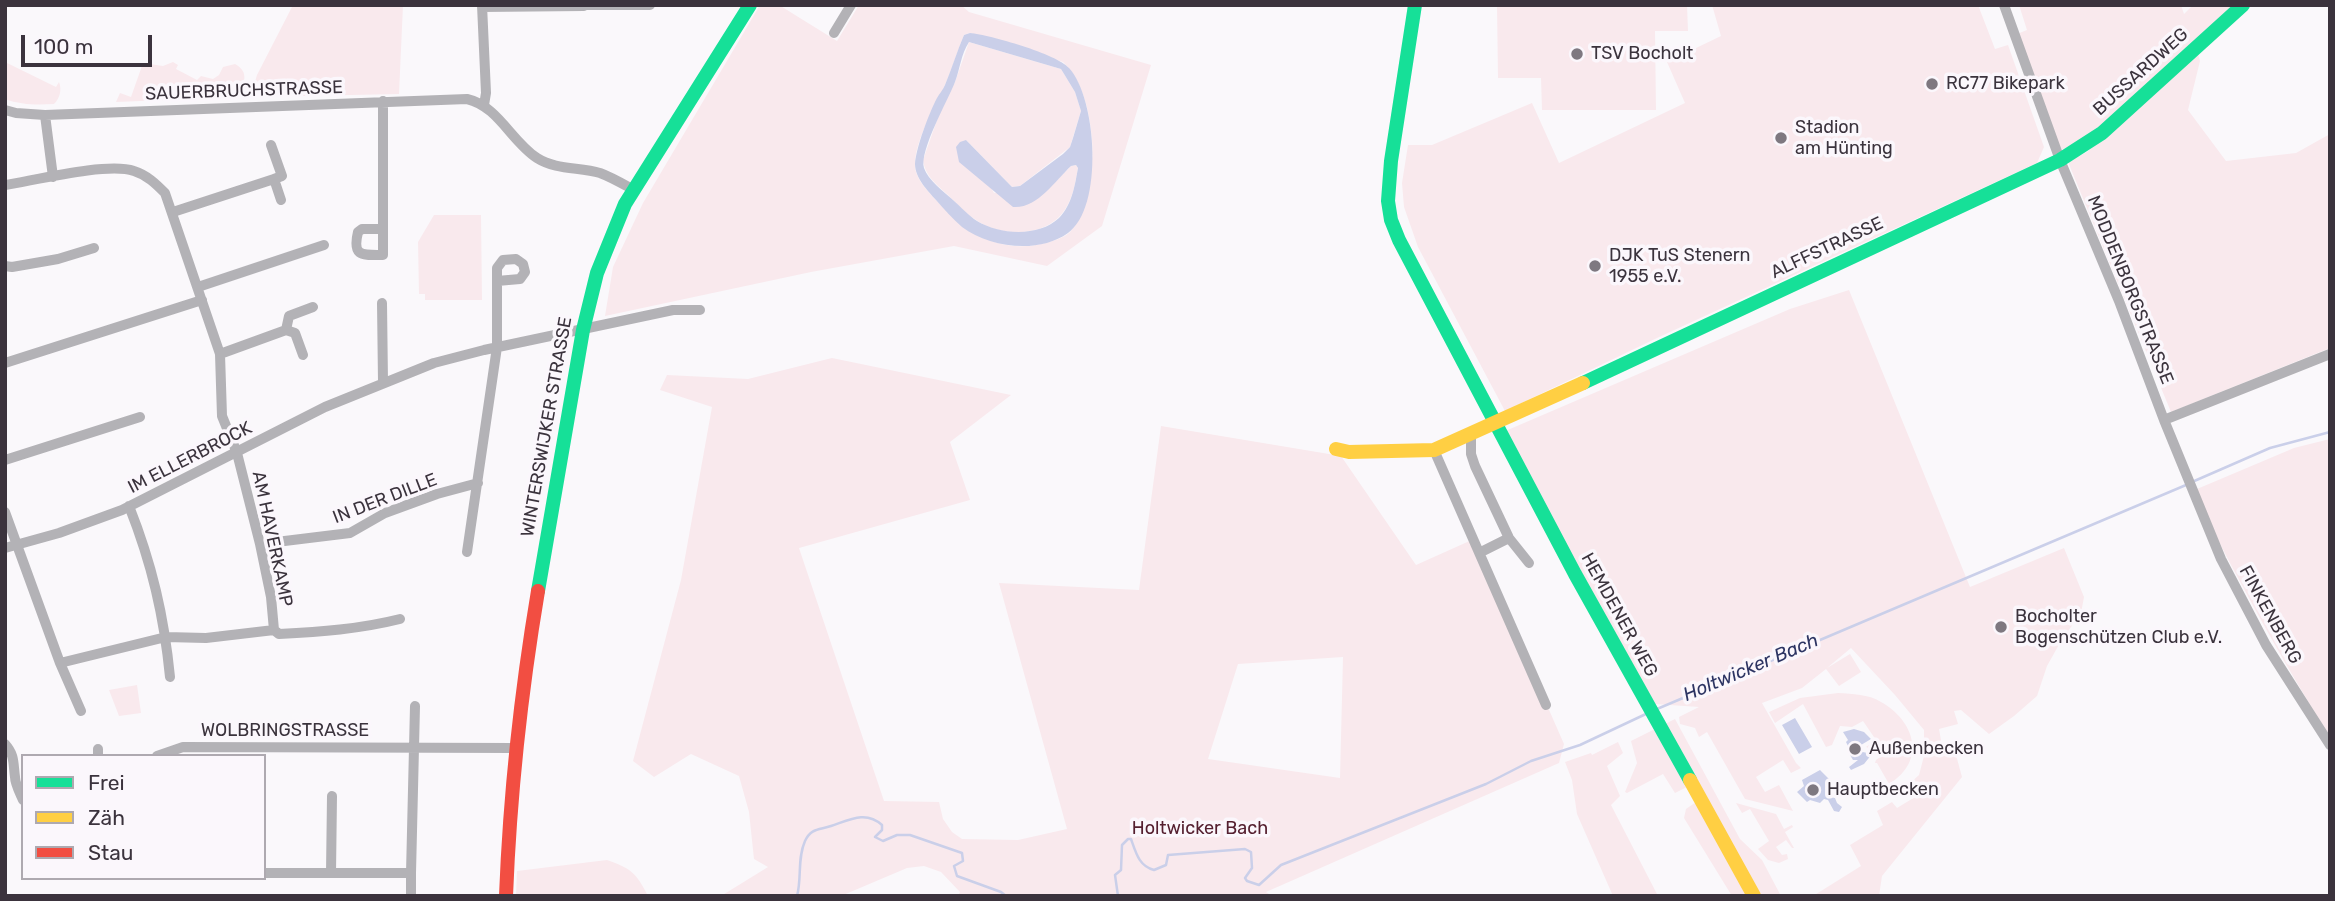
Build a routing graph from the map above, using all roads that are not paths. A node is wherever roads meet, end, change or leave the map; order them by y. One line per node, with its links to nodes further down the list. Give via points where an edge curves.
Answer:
1 (650, 5): 8 (street)
2 (750, 5): 19 (street, WINTERSWIJKER STRASSE)
3 (851, 5): 9 (street)
4 (1415, 5): 42 (street, HEMDENER WEG, via 1391,161 1391,219)
5 (2004, 5): 15 (street, MODDENBORGSTRASSE)
6 (2243, 5): 15 (street, BUSSARDWEG, via 2102,133)
7 (482, 6): 8 (street); 11 (street)
8 (584, 6)
9 (834, 33)
10 (383, 101): 11 (street, SAUERBRUCHSTRASSE, via 467,99); 13 (street, SAUERBRUCHSTRASSE); 22 (street)
11 (484, 105): 19 (street, via 540,160 600,173)
12 (5, 110): 13 (street, SAUERBRUCHSTRASSE)
13 (45, 115): 16 (street)
14 (271, 145): 17 (street, via 282,176)
15 (2060, 160): 41 (street, MODDENBORGSTRASSE); 42 (street, ALFFSTRASSE)
16 (53, 177): 18 (street, AM HAVERKAMP); 21 (street, AM HAVERKAMP, via 116,167 136,171 164,193)
17 (274, 179): 20 (street); 21 (street)
18 (5, 185)
19 (634, 190): 33 (street, WINTERSWIJKER STRASSE, via 603,255)
20 (281, 200)
21 (173, 212): 27 (street, AM HAVERKAMP)
22 (383, 229)
23 (324, 245): 27 (street)
24 (94, 248): 25 (street, via 58,259)
25 (5, 266)
26 (497, 281): 34 (street)
27 (198, 287): 28 (street, AM HAVERKAMP)
28 (202, 300): 35 (street, AM HAVERKAMP); 38 (street)
29 (382, 303): 39 (street)
30 (313, 307): 32 (street, via 289,316)
31 (700, 310): 33 (street, IM ELLERBROCK, via 673,310)
32 (286, 330): 35 (street); 37 (street, via 295,333)
33 (583, 330): 34 (street, IM ELLERBROCK); 69 (street, WINTERSWIJKER STRASSE)
34 (497, 347): 39 (street, IM ELLERBROCK); 48 (street)
35 (220, 354): 46 (street, AM HAVERKAMP, via 222,416)
36 (2330, 354): 41 (street)
37 (303, 355)
38 (5, 363)
39 (383, 382): 46 (street, IM ELLERBROCK)
40 (140, 417): 47 (street)
41 (2164, 420): 67 (street, FINKENBERG, via 2221,559 2266,645)
42 (1496, 423): 43 (street); 78 (street, HEMDENER WEG, via 1574,574)
43 (1471, 434): 45 (street); 51 (street, via 1475,466)
44 (1336, 449): 45 (street)
45 (1434, 450): 56 (street)
46 (237, 453): 49 (street, IM ELLERBROCK); 52 (street, AM HAVERKAMP)
47 (5, 460)
48 (478, 484): 52 (street, IN DER DILLE, via 394,509 350,533); 55 (street)
49 (130, 506): 53 (street, IM ELLERBROCK); 60 (street, via 151,566)
50 (5, 512): 53 (street)
51 (1509, 538): 56 (street); 57 (street)
52 (260, 544): 59 (street, AM HAVERKAMP)
53 (17, 545): 54 (street, IM ELLERBROCK); 61 (street)
54 (5, 548)
55 (467, 552)
56 (1481, 552): 63 (street)
57 (1529, 563)
58 (401, 619): 59 (street, AM HAVERKAMP, via 331,631 279,634)
59 (274, 630): 60 (street, via 206,638)
60 (166, 637): 61 (street); 62 (street)
61 (60, 663): 65 (street)
62 (170, 677)
63 (1546, 705)
64 (415, 706): 68 (street)
65 (81, 711)
66 (5, 744): 71 (street, via 16,765)
67 (2330, 745)
68 (414, 747): 69 (street, WOLBRINGSTRASSE); 70 (street, WOLBRINGSTRASSE, via 183,747); 75 (street)
69 (514, 748): 77 (street, WINTERSWIJKER STRASSE)
70 (163, 754)
71 (21, 794)
72 (332, 796): 74 (street)
73 (266, 873): 74 (street)
74 (331, 873): 75 (street)
75 (411, 873): 76 (street)
76 (411, 896)
77 (506, 896)
78 (1754, 896)

